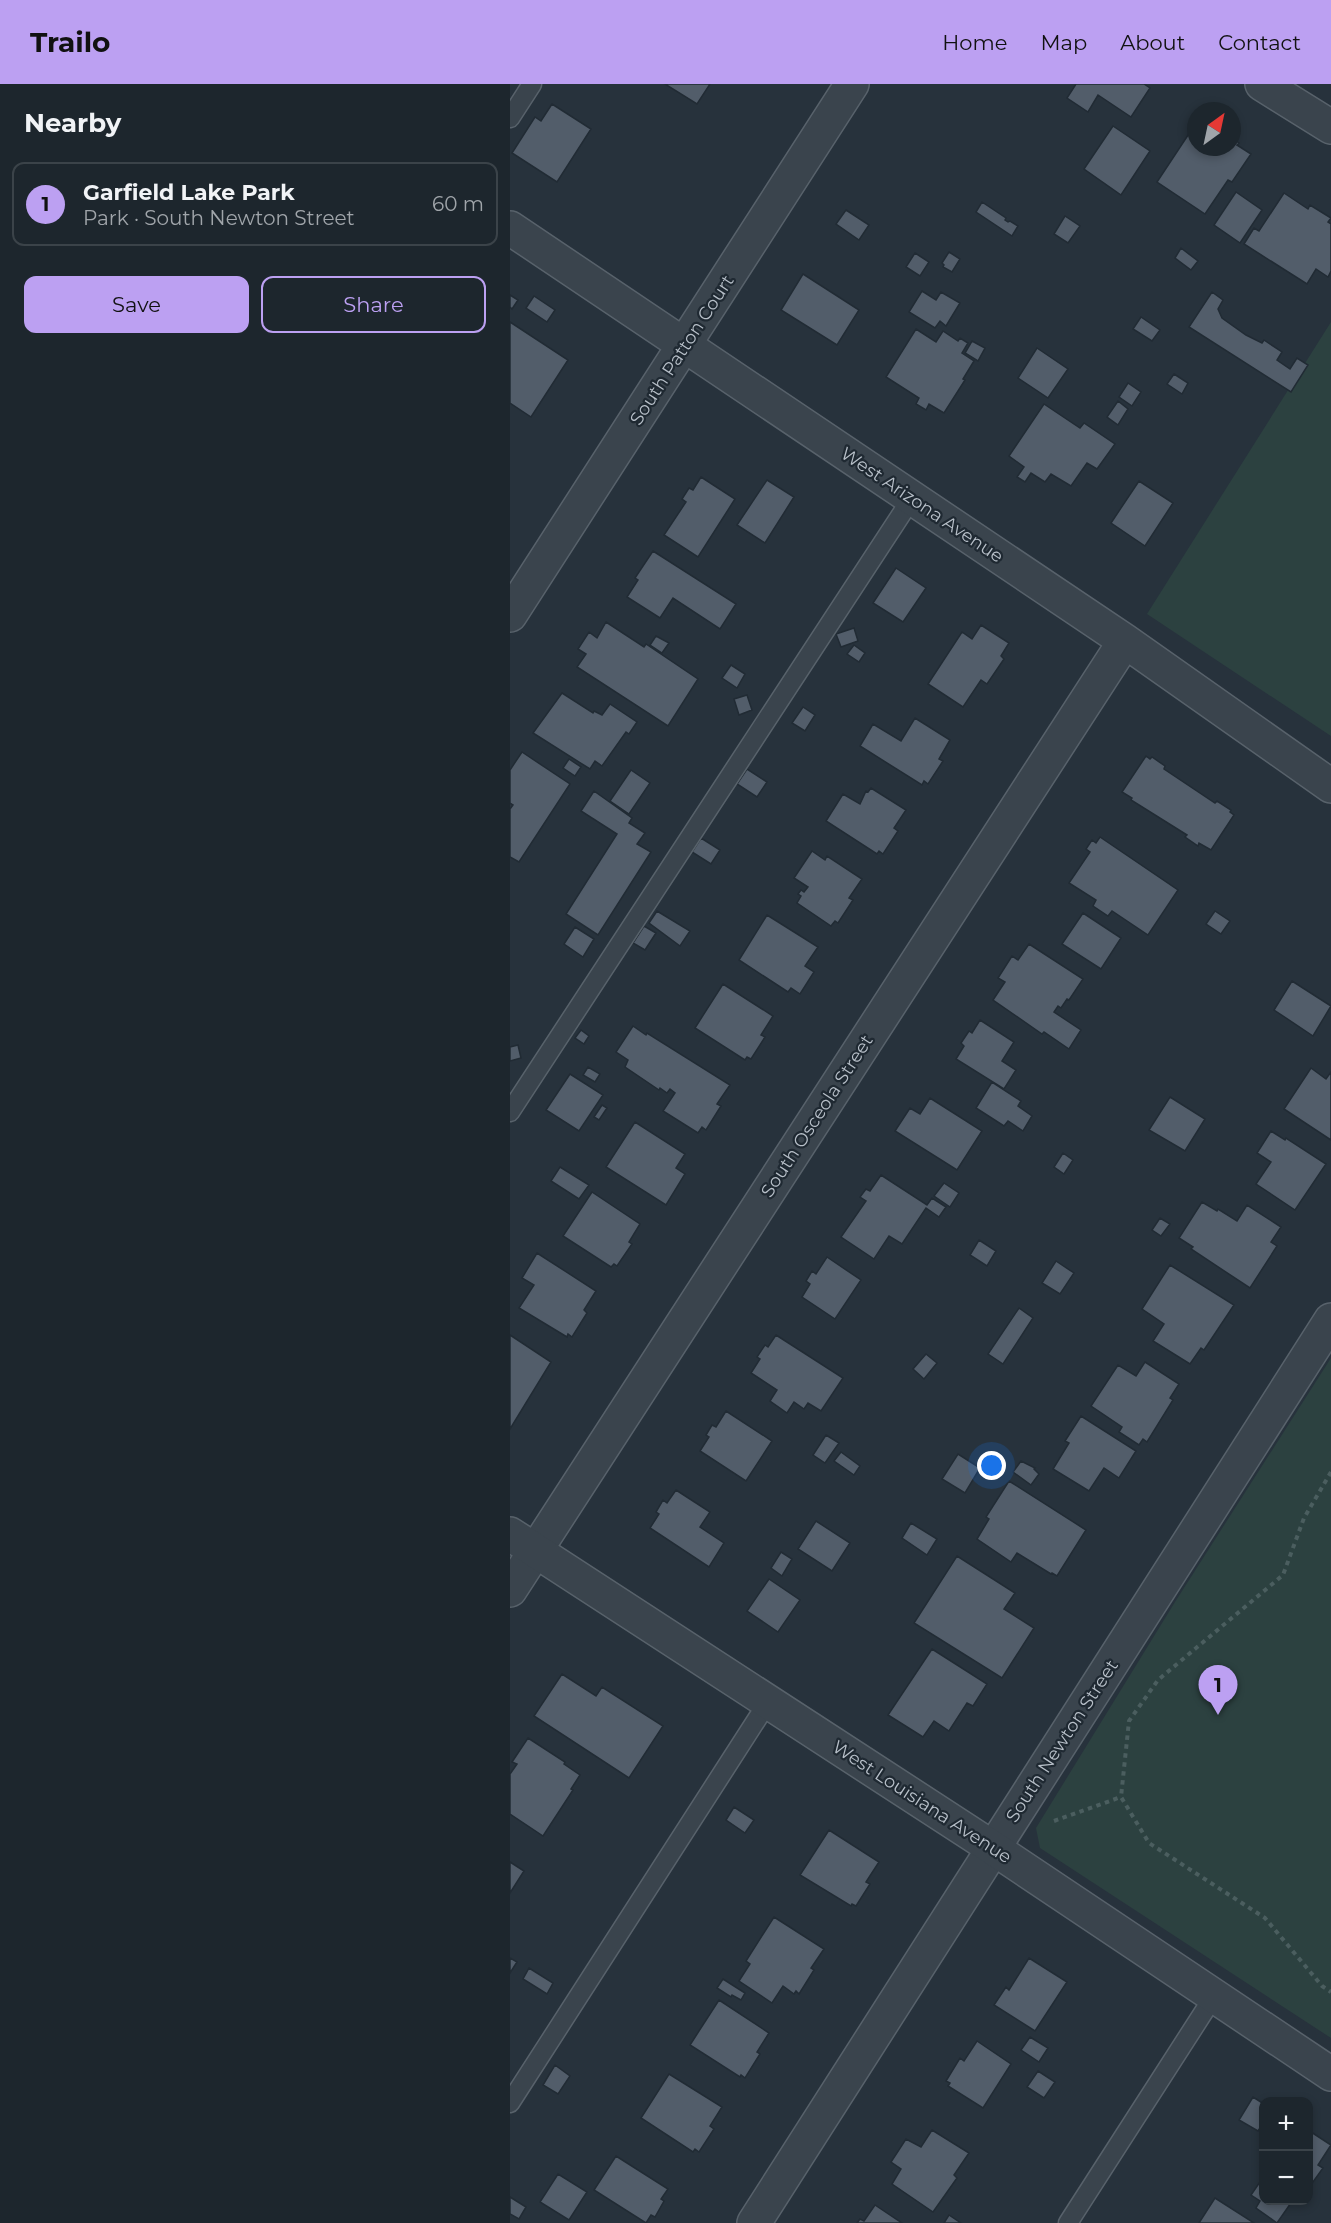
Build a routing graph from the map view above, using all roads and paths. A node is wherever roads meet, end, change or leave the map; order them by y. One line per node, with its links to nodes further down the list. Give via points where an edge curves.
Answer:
1 (532, 84): 4 (lane)
2 (852, 84): 7 (street, South Patton Court)
3 (1262, 84): 5 (street)
4 (510, 118)
5 (1331, 128)
6 (510, 228): 7 (street, West Arizona Avenue)
7 (685, 345): 8 (street, West Arizona Avenue); 9 (street, South Patton Court)
8 (912, 498): 10 (street, West Arizona Avenue); 12 (lane)
9 (510, 615)
10 (1125, 641): 11 (street, West Arizona Avenue); 15 (street, South Osceola Street)
11 (1331, 786)
12 (510, 1112)
13 (1331, 1320): 19 (street, South Newton Street)
14 (1331, 1472): 18 (path, via 1304,1518 1282,1575 1158,1680 1129,1721)
15 (522, 1542): 16 (street, South Osceola Street); 17 (street, West Louisiana Avenue)
16 (510, 1590)
17 (768, 1702): 20 (street, West Louisiana Avenue); 24 (lane)
18 (1121, 1797): 19 (path, via 1036,1828); 21 (path, via 1149,1844 1264,1918)
19 (1014, 1815): 20 (street, South Newton Street)
20 (993, 1848): 22 (street, West Louisiana Avenue); 25 (street, South Newton Street)
21 (1331, 1992)
22 (1214, 1996): 23 (street, West Louisiana Avenue); 26 (lane)
23 (1331, 2074)
24 (510, 2103)
25 (754, 2223)
26 (1068, 2223)

